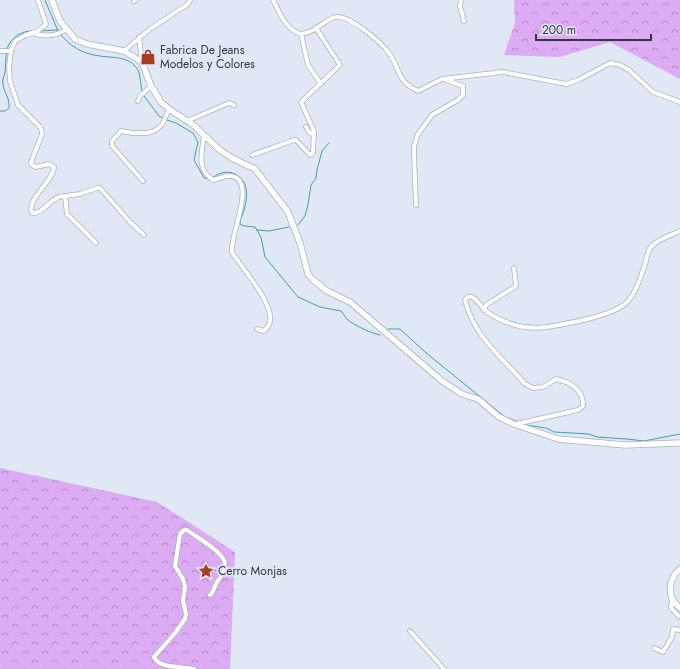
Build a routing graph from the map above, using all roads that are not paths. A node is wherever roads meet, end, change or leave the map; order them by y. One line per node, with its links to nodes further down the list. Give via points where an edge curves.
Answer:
1 (38, 0): 9 (street, via 46,24)
2 (52, 0): 8 (main road)
3 (190, 0): 11 (street, via 188,4)
4 (273, 0): 10 (street, via 285,22)
5 (461, 0): 6 (street)
6 (464, 21)
7 (316, 28): 10 (street); 16 (street, via 336,17 354,24 382,45 391,56 404,82 418,91 442,79); 17 (street, via 340,65)
8 (66, 31): 9 (street, via 57,36 43,37); 14 (main road, via 75,39 87,44)
9 (32, 33): 13 (street, via 15,41)
10 (301, 34): 17 (street, via 308,65)
11 (139, 37): 14 (street); 15 (street)
12 (1, 51): 13 (street)
13 (10, 51): 29 (street, via 8,74 18,105 41,128 42,134 32,165 36,167 49,164 54,167 30,207 31,211 37,213 56,198)
14 (124, 51): 15 (main road)
15 (142, 62): 18 (main road)
16 (446, 80): 20 (street, via 502,72 566,84 610,63 629,70 653,92); 30 (street, via 463,86 463,95 432,115 415,141)
17 (321, 84): 25 (street, via 301,102)
18 (151, 86): 19 (street, via 144,91); 22 (main road)
19 (138, 101)
20 (680, 102)
21 (234, 105): 23 (street, via 229,103)
22 (169, 110): 23 (main road); 28 (street, via 162,125 154,131 121,131 112,141 112,146)
23 (187, 121): 26 (main road)
24 (306, 127): 25 (street)
25 (314, 134): 27 (street, via 311,155 294,140)
26 (204, 136): 36 (street, via 202,166 207,175 215,180 222,176 232,176 242,186 241,207 232,253 264,298 268,308 271,319 269,326 264,331); 37 (main road, via 232,158 255,169 264,180 288,212 308,274 317,284 326,292 350,302 448,386 478,399 499,417)
27 (252, 155)
28 (143, 181)
29 (65, 196): 32 (street, via 100,188); 33 (street, via 67,214)
30 (416, 205)
31 (680, 231): 35 (street, via 662,238 649,248 635,290 625,304 612,310 579,322 529,328 508,324)
32 (144, 235)
33 (96, 243)
34 (514, 268): 35 (street, via 516,286 486,305)
35 (484, 310): 37 (street, via 472,297 466,298 467,309 484,340 525,384 533,388 543,387 556,379 565,381 578,390 582,397 583,406 578,410)
36 (257, 329)
37 (514, 424): 38 (main road, via 558,439 625,445)
38 (680, 443)
39 (680, 569): 41 (main road, via 670,583)
40 (210, 595): 47 (street, via 226,564 206,543 184,530 180,534 175,566 185,588 185,619 154,657 159,664)
41 (672, 598): 42 (main road, via 674,604); 43 (street, via 671,608)
42 (680, 608)
43 (680, 616)
44 (680, 630): 46 (street, via 673,629 672,637 662,652)
45 (410, 631): 48 (street)
46 (654, 648)
47 (194, 669)
48 (444, 669)

